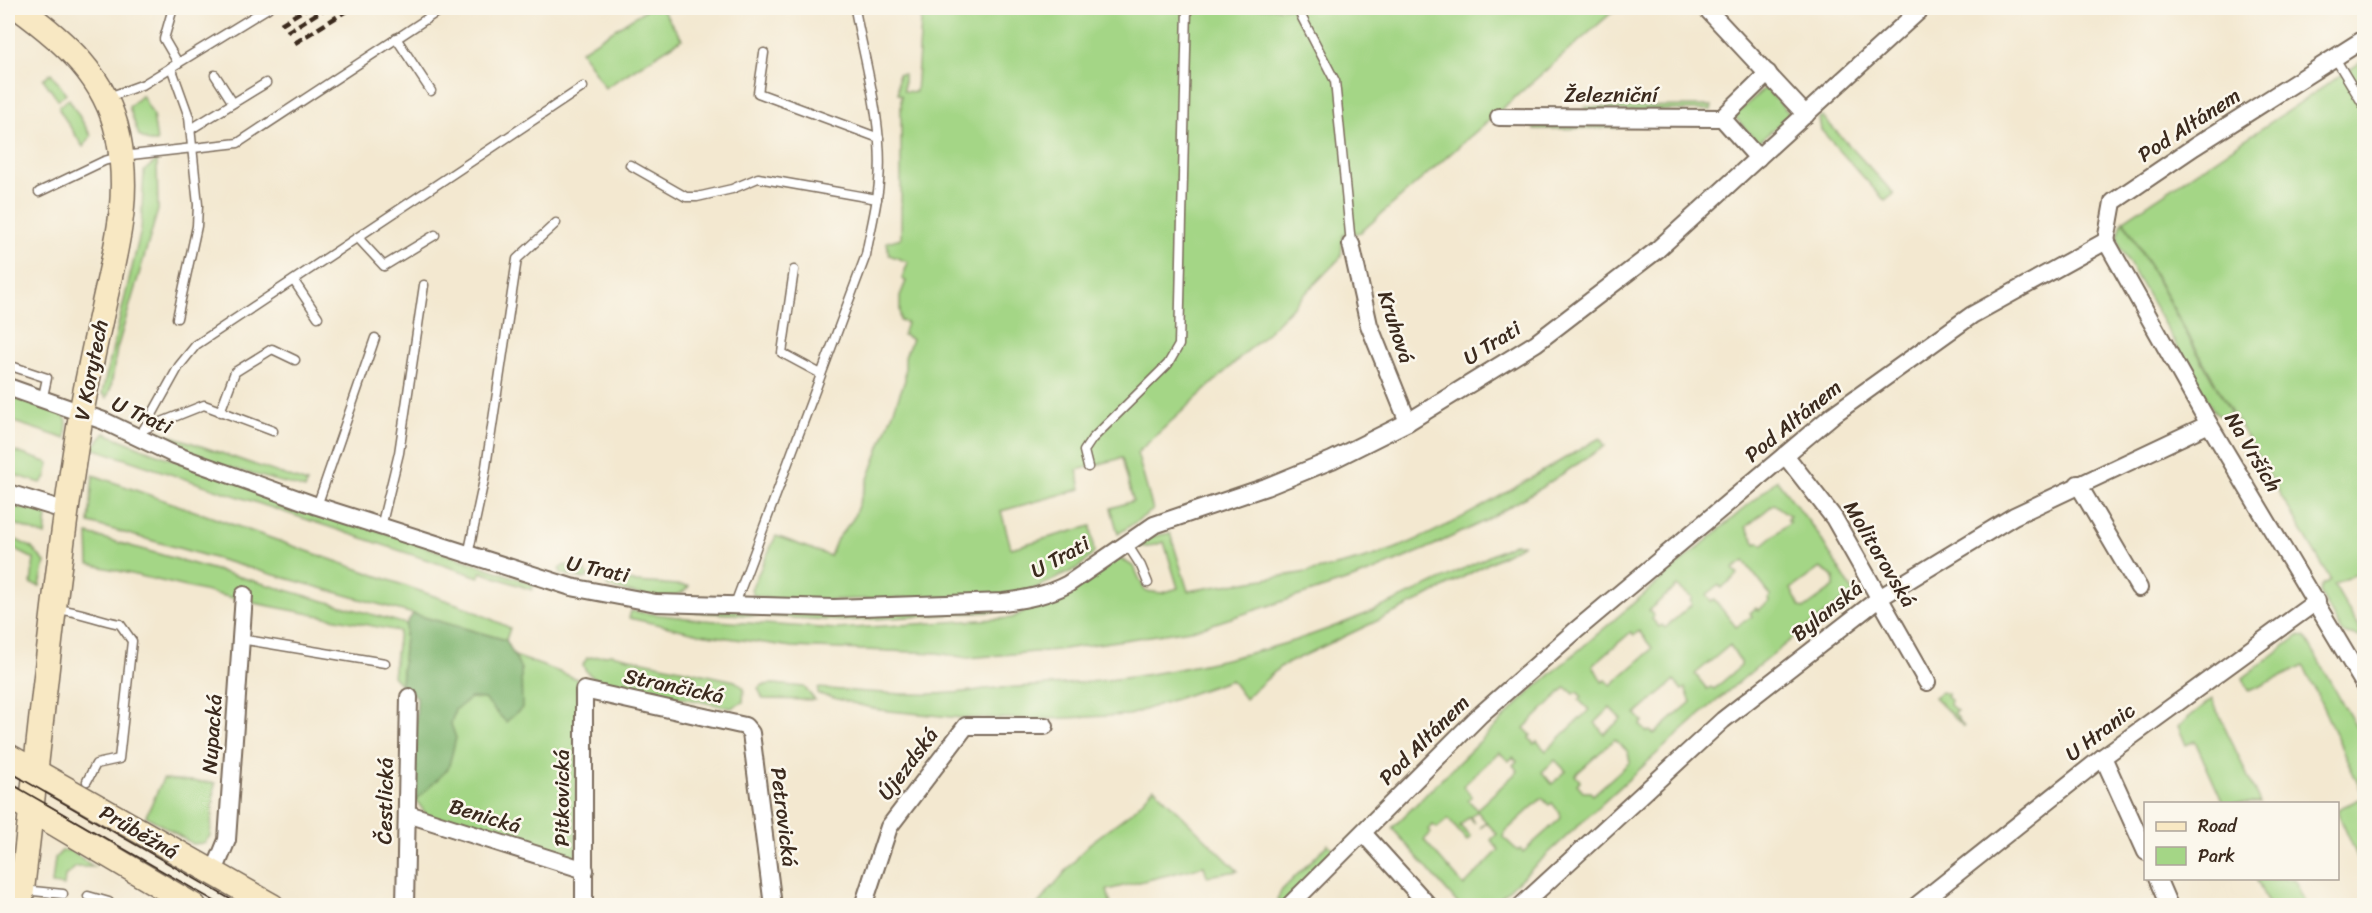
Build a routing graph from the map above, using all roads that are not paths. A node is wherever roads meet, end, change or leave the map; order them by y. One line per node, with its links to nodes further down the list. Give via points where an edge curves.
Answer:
1 (19, 8): 22 (street, V Korytech, via 72,51)
2 (173, 8): 16 (lane, via 164,39)
3 (268, 8): 16 (lane)
4 (443, 8): 12 (lane)
5 (1187, 8): 59 (lane, via 1179,345 1168,363 1092,439 1084,451)
6 (1297, 8): 40 (lane, via 1335,81)
7 (1706, 8): 17 (street)
8 (1896, 8): 11 (street)
9 (1922, 8): 11 (street, U Trati)
10 (855, 9): 29 (lane)
11 (1908, 20): 25 (street, U Trati)
12 (396, 38): 21 (lane); 30 (lane, via 238,143)
13 (2364, 39): 15 (street, Pod Altánem)
14 (764, 52): 29 (lane, via 758,93)
15 (2336, 58): 24 (lane); 39 (street, Pod Altánem, via 2113,202)
16 (174, 65): 22 (lane, via 144,84); 28 (lane)
17 (1768, 74): 25 (street); 27 (street)
18 (215, 75): 23 (lane)
19 (267, 83): 23 (lane)
20 (583, 87): 38 (lane)
21 (431, 90)
22 (105, 98): 31 (street, V Korytech)
23 (233, 103): 28 (lane)
24 (2364, 106)
25 (1806, 115): 32 (street, U Trati)
26 (1499, 117): 27 (street, Železniční)
27 (1722, 118): 32 (street)
28 (191, 129): 30 (lane)
29 (879, 138): 35 (lane)
30 (192, 149): 31 (lane); 45 (lane, via 197,226)
31 (122, 156): 34 (lane); 53 (street, V Korytech, via 121,232)
32 (1758, 158): 54 (street, U Trati, via 1593,302 1536,343)
33 (630, 165): 35 (lane, via 687,197 732,189 758,178)
34 (39, 192)
35 (877, 199): 49 (lane, via 866,255)
36 (556, 223): 66 (lane, via 517,259 484,480)
37 (435, 235): 38 (lane, via 384,266)
38 (359, 238): 42 (lane)
39 (2106, 241): 55 (street, Na Vrších); 58 (street, Pod Altánem, via 1972,315 1834,414)
40 (1351, 244): 54 (street, Kruhová, via 1369,325)
41 (794, 270): 49 (lane, via 782,353)
42 (294, 281): 44 (lane); 57 (lane, via 188,354)
43 (424, 285): 64 (lane, via 399,453)
44 (318, 317)
45 (177, 318)
46 (375, 338): 62 (lane)
47 (295, 360): 52 (lane, via 272,349 235,372)
48 (8, 365): 51 (lane, via 47,378)
49 (821, 375): 72 (lane)
50 (8, 387): 51 (street, U Trati)
51 (42, 401): 53 (street, U Trati)
52 (220, 412): 56 (lane); 57 (lane, via 204,405)
53 (81, 414): 57 (street, U Trati); 63 (street, V Korytech)
54 (1408, 422): 65 (street, U Trati, via 1299,474 1154,525)
55 (2209, 424): 60 (street, Bylanská); 71 (street, Na Vrších)
56 (273, 431)
57 (141, 434): 62 (street, U Trati, via 175,455)
58 (1785, 455): 70 (street, Molitorovská, via 1834,518); 89 (street, Pod Altánem, via 1480,715)
59 (1088, 467)
60 (2078, 484): 68 (street); 70 (street, Bylanská, via 2014,516)
61 (8, 493): 63 (street)
62 (317, 506): 64 (street, U Trati)
63 (67, 511): 73 (street, V Korytech)
64 (381, 527): 66 (street, U Trati)
65 (1127, 544): 67 (lane); 72 (street, U Trati, via 1062,587 1003,603 834,608)
66 (468, 555): 72 (street, U Trati, via 571,587 620,597 656,603)
67 (1148, 583)
68 (2139, 588)
69 (244, 595): 74 (street, Nupacká)
70 (1881, 597): 76 (street, Molitorovská); 106 (street, Bylanská, via 1723,720)
71 (2317, 600): 77 (street, Na Vrších); 83 (street, U Hranic)
72 (735, 604)
73 (56, 609): 84 (street, V Korytech); 85 (lane, via 82,612 93,619 120,624 132,641 119,759 96,764)
74 (240, 639): 75 (lane); 92 (street, Nupacká, via 227,840)
75 (385, 663)
76 (1927, 682)
77 (2364, 684)
78 (584, 690): 81 (street, Strančická, via 739,723); 91 (street, Pitkovická)
79 (409, 697): 88 (street, Čestlická)
80 (1045, 726): 103 (street, Újezdská, via 966,726 889,827)
81 (751, 733): 102 (street, Petrovická)
82 (8, 756): 84 (street, Průběžná)
83 (2103, 757): 90 (street); 107 (street, U Hranic)
84 (37, 772): 87 (street, V Korytech); 92 (street, Průběžná)
85 (87, 781)
86 (8, 796): 87 (street, Průběžná)
87 (32, 808): 96 (street, V Korytech); 98 (street, Průběžná)
88 (408, 814): 91 (street, Benická); 100 (street, Čestlická)
89 (1363, 833): 104 (street, Pod Altánem); 105 (street)
90 (2144, 850)
91 (585, 870): 101 (street, Pitkovická)
92 (213, 874): 99 (street, Průběžná)
93 (2157, 880): 108 (street)
94 (63, 894): 96 (lane)
95 (88, 896): 97 (lane, via 109,902)
96 (21, 898)
97 (110, 906)
98 (194, 906)
99 (272, 906)
100 (405, 906)
101 (584, 906)
102 (773, 906)
103 (863, 906)
104 (1289, 906)
105 (1429, 906)
106 (1521, 906)
107 (1916, 906)
108 (2169, 906)

